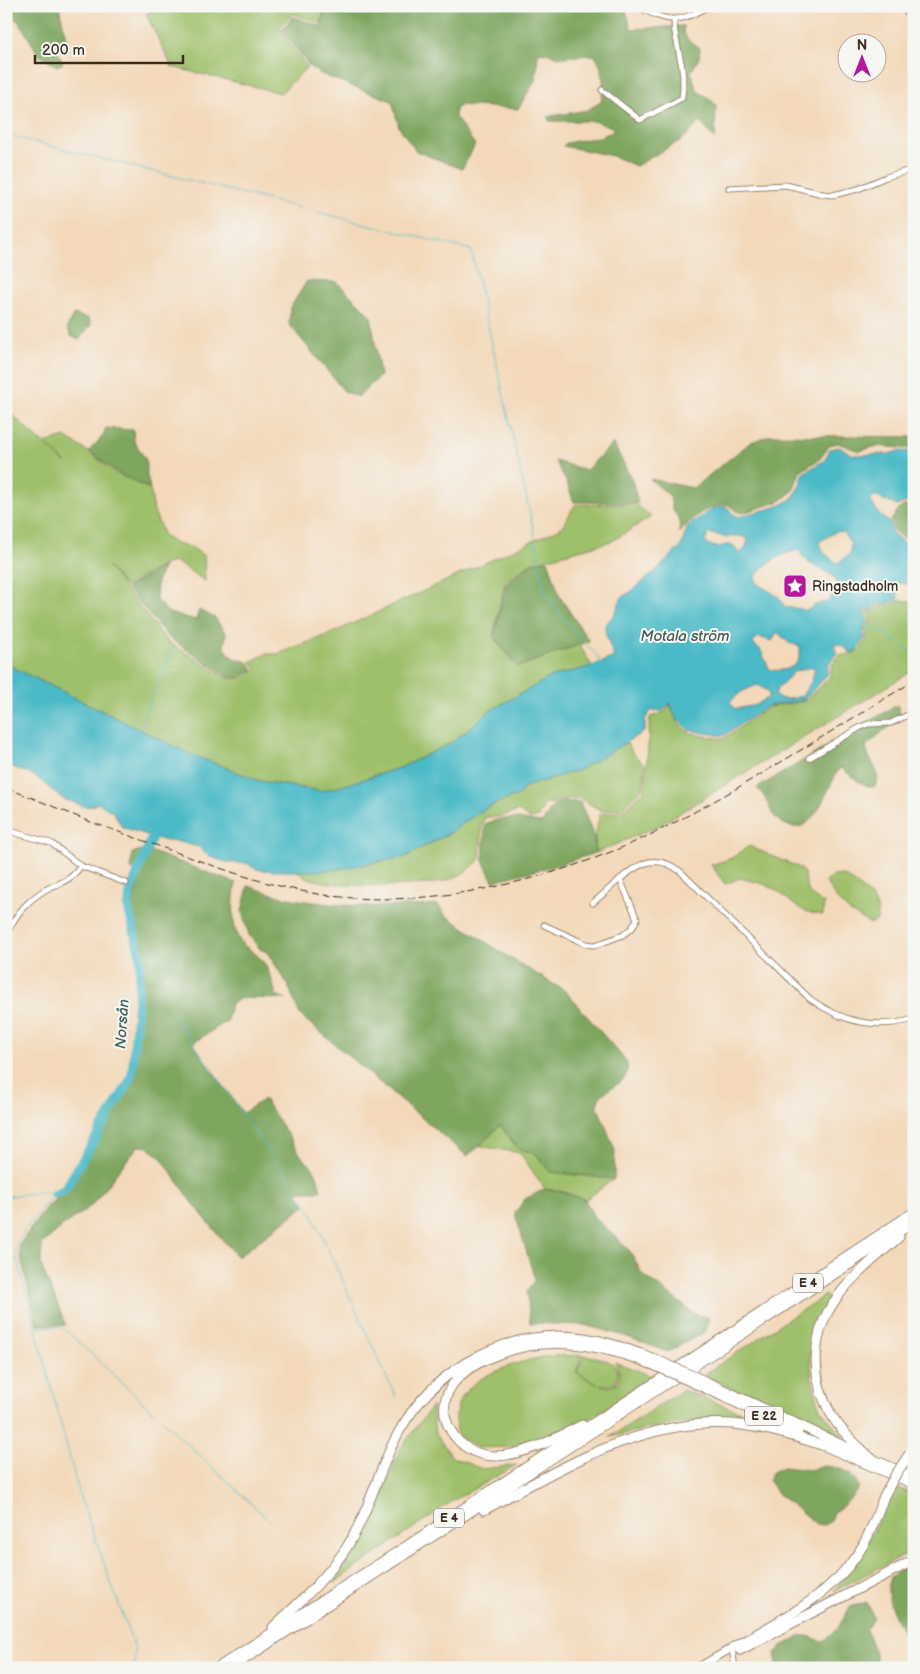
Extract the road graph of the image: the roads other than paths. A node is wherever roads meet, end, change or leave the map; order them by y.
1 (636, 6) edge
2 (709, 6) edge
3 (903, 6) edge
4 (674, 21) junction
5 (914, 24) edge
6 (602, 90) dead end
7 (914, 169) edge
8 (730, 188) dead end
9 (914, 712) edge
10 (809, 758) dead end
11 (6, 830) edge
12 (81, 866) junction
13 (620, 879) junction
14 (126, 883) dead end
15 (593, 903) dead end
16 (544, 925) dead end
17 (6, 934) edge
18 (914, 1019) edge
19 (914, 1212) edge
20 (914, 1223) edge
21 (652, 1361) junction
22 (705, 1385) junction
23 (614, 1410) junction
24 (825, 1446) junction
25 (912, 1451) edge
26 (872, 1460) junction
27 (914, 1477) edge
28 (914, 1484) edge
29 (429, 1540) junction
30 (914, 1560) edge
31 (254, 1645) junction
32 (732, 1651) junction
33 (217, 1668) edge
34 (230, 1668) edge
35 (697, 1668) edge
36 (704, 1668) edge
37 (735, 1668) edge

1 - 4 street
2 - 4 street
3 - 5 street
4 - 6 street
7 - 8 street
9 - 10 street
11 - 12 street
12 - 14 street
12 - 17 street
13 - 15 street
13 - 16 street
13 - 18 street
19 - 23 highway, E 4
20 - 26 highway
20 - 29 highway, E 4
21 - 22 highway, E 22, bridge
21 - 23 highway
21 - 31 highway
22 - 24 highway, E 22
22 - 26 highway
23 - 31 highway, E 4
24 - 28 highway, E 22
24 - 29 highway
25 - 32 highway, bridge
26 - 27 highway
29 - 34 highway, E 4
30 - 32 highway
31 - 33 highway, E 4
32 - 35 main road
32 - 36 main road
32 - 37 street

